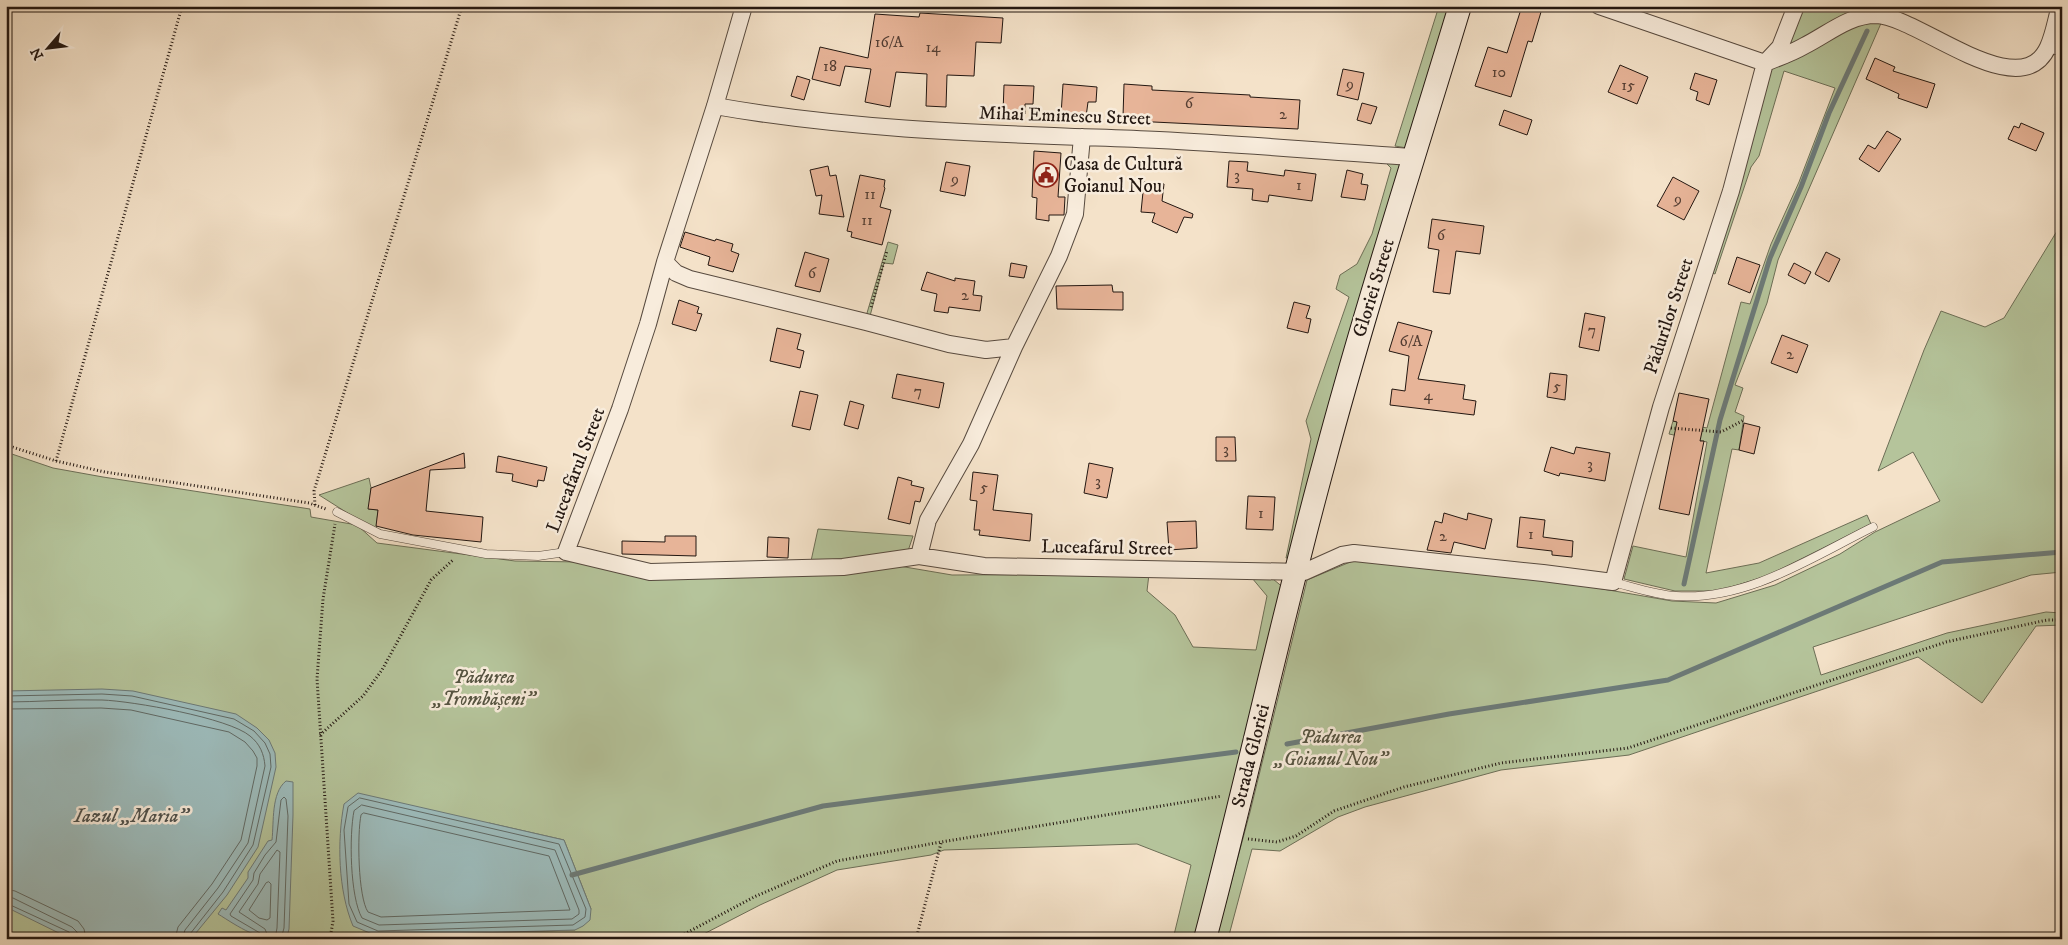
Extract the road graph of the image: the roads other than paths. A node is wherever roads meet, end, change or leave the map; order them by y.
1 (744, 6) edge
2 (1460, 6) edge
3 (1600, 6) edge
4 (1796, 6) edge
5 (2060, 6) edge
6 (2055, 50) edge
7 (1765, 63) junction
8 (715, 106) junction
9 (1082, 137) junction
10 (1414, 158) junction
11 (665, 262) junction
12 (1014, 347) junction
13 (337, 512) road end
14 (1872, 527) dead end
15 (566, 552) junction
16 (919, 556) junction
17 (1296, 572) junction
18 (1613, 582) junction
19 (1205, 939) edge

1 - 8 street, Luceafărul Street
2 - 10 street, Gloriei Street
3 - 7 street
4 - 7 street, Pădurilor Street
5 - 6 street
6 - 7 street
7 - 18 street, Pădurilor Street
8 - 9 street, Mihai Eminescu Street
8 - 11 street, Luceafărul Street
9 - 10 street, Mihai Eminescu Street
9 - 12 street
10 - 17 street, Gloriei Street
11 - 12 street
11 - 15 street, Luceafărul Street
12 - 16 street
13 - 15 lane
14 - 18 lane
15 - 16 street, Luceafărul Street
16 - 17 street, Luceafărul Street
17 - 18 street
17 - 19 street, Strada Gloriei

